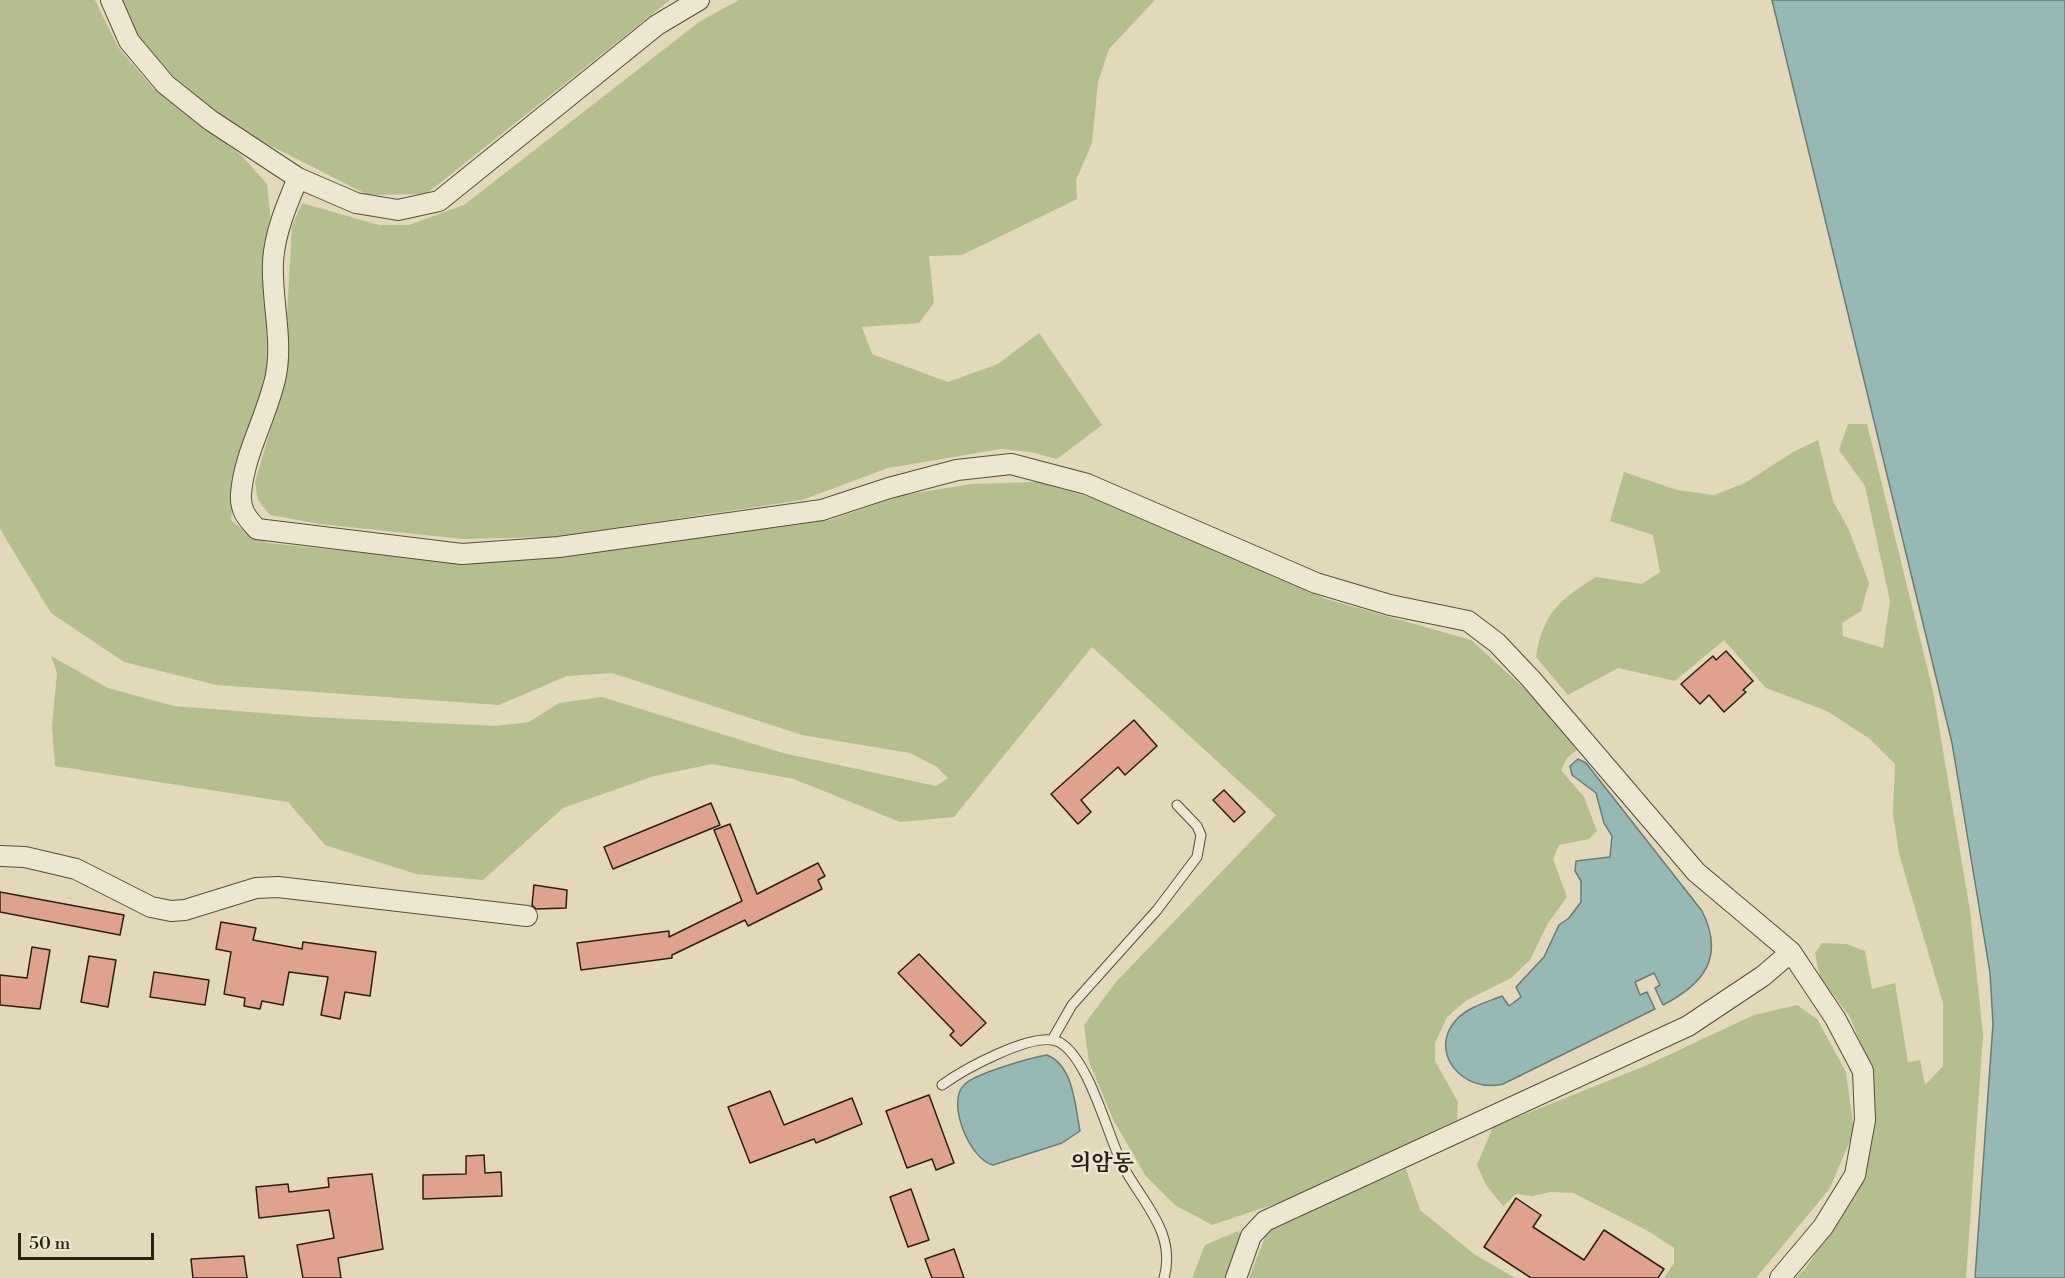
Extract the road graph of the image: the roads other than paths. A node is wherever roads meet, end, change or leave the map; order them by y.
1 (111, 0) edge
2 (699, 0) edge
3 (298, 178) junction
4 (1178, 805) dead end
5 (0, 856) edge
6 (527, 916) dead end
7 (1791, 952) junction
8 (1052, 1040) junction
9 (942, 1084) dead end
10 (1164, 1278) edge
11 (1236, 1278) edge
12 (1780, 1278) edge

1 - 3 street
2 - 3 street
3 - 7 street
4 - 8 lane
5 - 6 street
7 - 11 street
7 - 12 street
8 - 9 lane
8 - 10 lane

